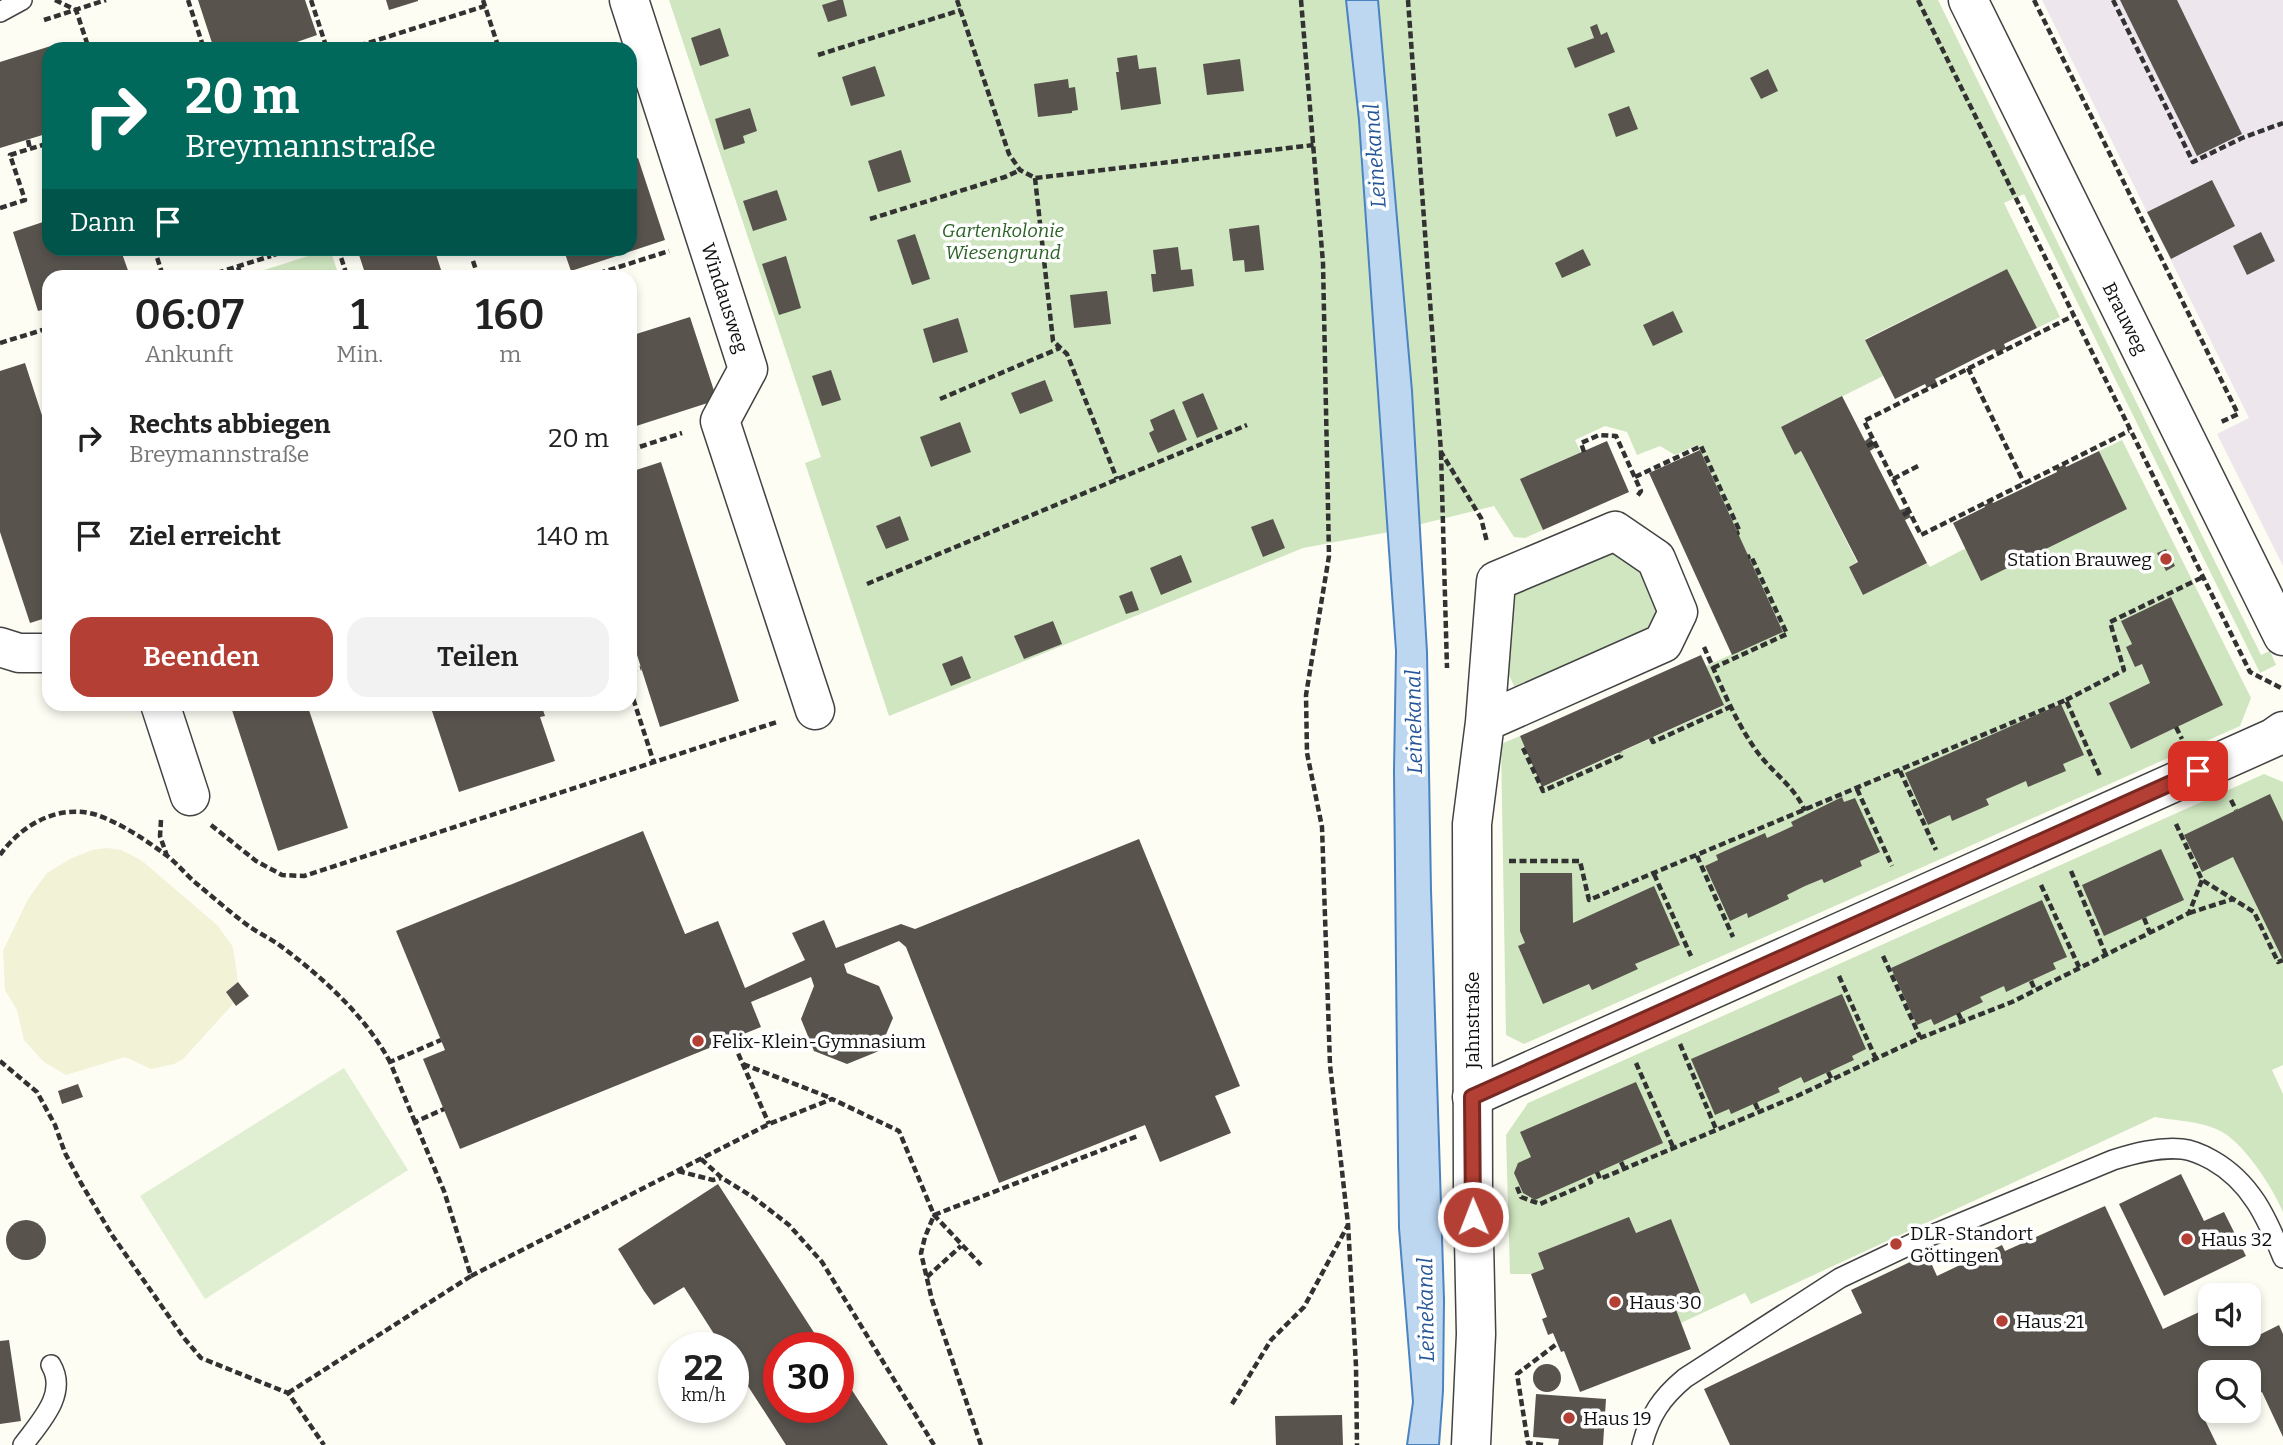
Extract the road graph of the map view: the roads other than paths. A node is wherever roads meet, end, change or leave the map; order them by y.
1 (22, 0) edge
2 (629, 0) edge
3 (1968, 0) edge
4 (0, 12) edge
5 (2283, 636) edge
6 (0, 647) edge
7 (42, 653) edge
8 (815, 710) road end
9 (162, 711) edge
10 (1496, 717) junction
11 (2283, 731) edge
12 (190, 796) road end
13 (1472, 1097) junction
14 (2283, 1258) edge
15 (51, 1365) dead end
16 (23, 1445) edge
17 (1471, 1445) edge
18 (1642, 1445) edge

1 - 4 lane
2 - 8 street, Windausweg
3 - 5 street, Brauweg
6 - 7 street
9 - 12 street
10 - 10 street, Jahnstraße
10 - 13 street, Jahnstraße
11 - 13 street
13 - 17 street, Jahnstraße
14 - 18 lane
15 - 16 lane

